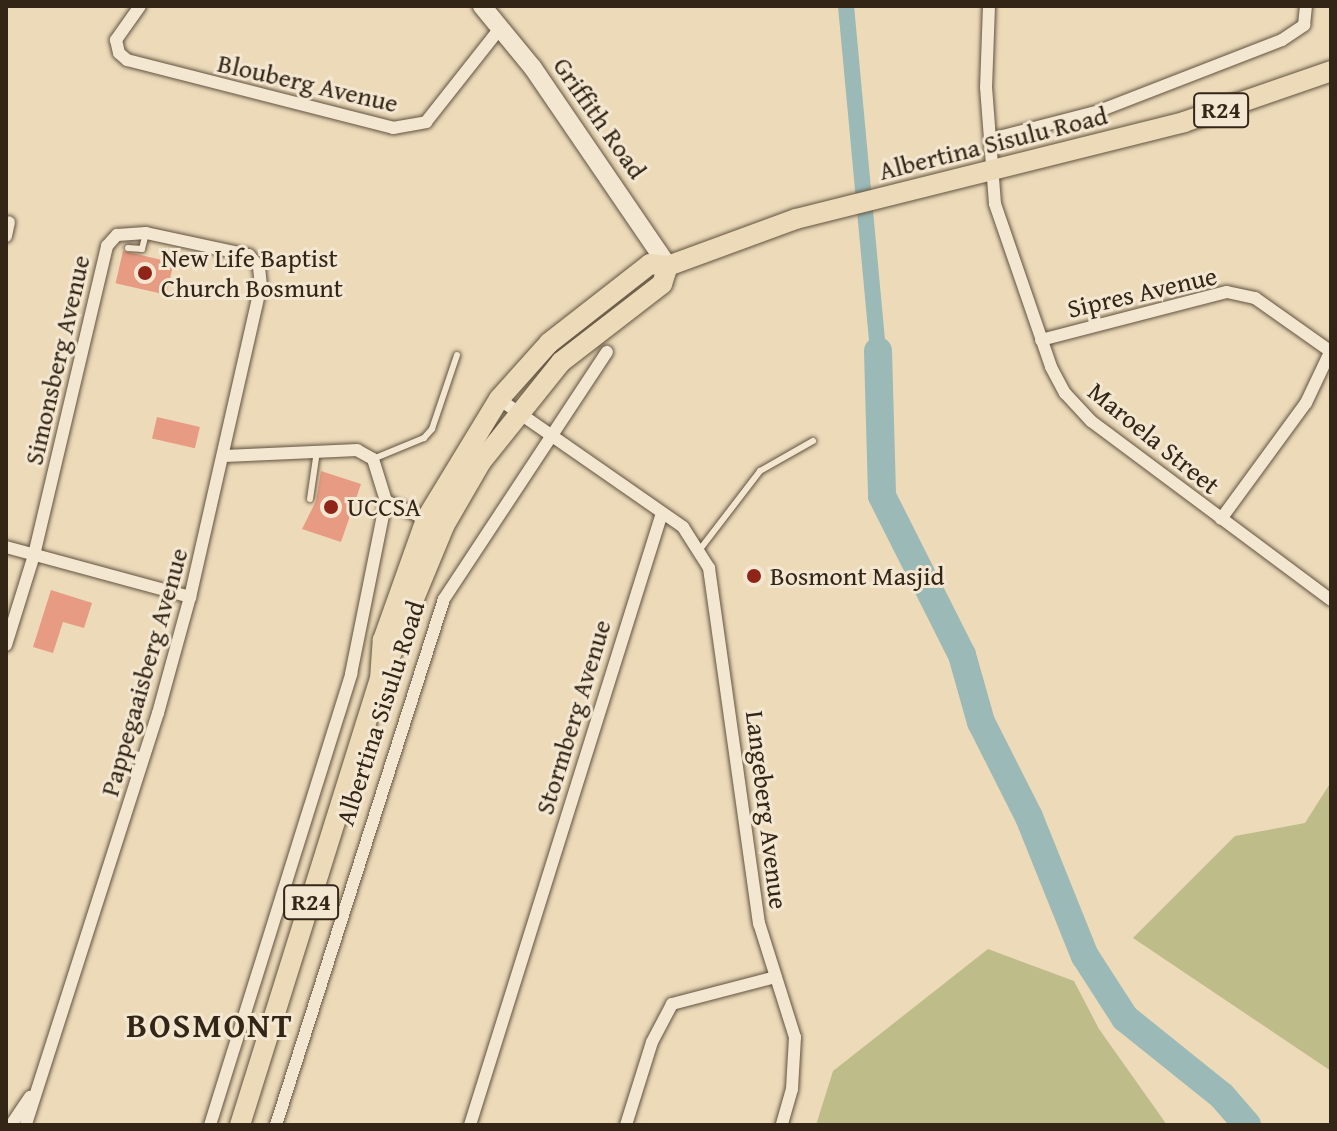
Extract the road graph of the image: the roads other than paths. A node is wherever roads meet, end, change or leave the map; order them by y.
1 (140, 6) edge
2 (482, 6) edge
3 (989, 6) edge
4 (1306, 12) edge
5 (501, 27) junction
6 (1331, 71) edge
7 (991, 139) junction
8 (990, 169) junction
9 (9, 222) dead end
10 (146, 233) junction
11 (6, 236) edge
12 (128, 248) dead end
13 (668, 266) junction
14 (1041, 340) junction
15 (1330, 350) edge
16 (607, 352) dead end
17 (457, 355) dead end
18 (499, 399) junction
19 (516, 412) junction
20 (551, 439) junction
21 (813, 441) dead end
22 (317, 449) junction
23 (225, 456) junction
24 (373, 459) junction
25 (310, 499) dead end
26 (386, 501) junction
27 (662, 513) junction
28 (1221, 519) junction
29 (435, 522) junction
30 (6, 547) edge
31 (701, 548) junction
32 (34, 555) junction
33 (190, 597) junction
34 (1331, 600) edge
35 (6, 645) edge
36 (776, 977) junction
37 (38, 1084) junction
38 (11, 1125) edge
39 (26, 1125) edge
40 (210, 1125) edge
41 (240, 1125) edge
42 (276, 1125) edge
43 (470, 1125) edge
44 (626, 1125) edge
45 (782, 1125) edge

1 - 5 street, Blouberg Avenue
2 - 5 street, Griffith Road
3 - 7 street, Maroela Street
4 - 7 street, Albertina Sisulu Road
5 - 13 street, Griffith Road
6 - 8 main road, Albertina Sisulu Road / R24
7 - 8 street, Maroela Street
8 - 13 main road, Albertina Sisulu Road / R24
8 - 14 street, Maroela Street
9 - 11 street
10 - 12 lane
10 - 23 street, Simonsberg Avenue
10 - 32 street, Simonsberg Avenue
13 - 18 main road, Albertina Sisulu Road / R24
13 - 19 main road, Albertina Sisulu Road / R24
14 - 15 street, Sipres Avenue
14 - 28 street, Maroela Street
15 - 28 street
16 - 20 street, Albertina Sisulu Road
17 - 24 lane
18 - 19 street
18 - 29 main road, Albertina Sisulu Road / R24
19 - 20 street
19 - 29 main road, Albertina Sisulu Road / R24
20 - 27 street
20 - 42 street, Albertina Sisulu Road
21 - 31 lane
22 - 23 street
22 - 24 street
22 - 25 lane
23 - 33 street, Pappegaaisberg Avenue
24 - 26 street
26 - 29 street
26 - 40 street, Albertina Sisulu Road
27 - 31 street
27 - 43 street, Stormberg Avenue
28 - 34 street, Maroela Street
29 - 41 main road, Albertina Sisulu Road / R24
30 - 32 street
31 - 36 street, Langeberg Avenue
32 - 33 street
32 - 35 street, Simonsberg Avenue
33 - 37 street, Pappegaaisberg Avenue
36 - 44 street
36 - 45 street, Langeberg Avenue
37 - 38 street, Pappegaaisberg Avenue
37 - 39 street, Pappegaaisberg Avenue

